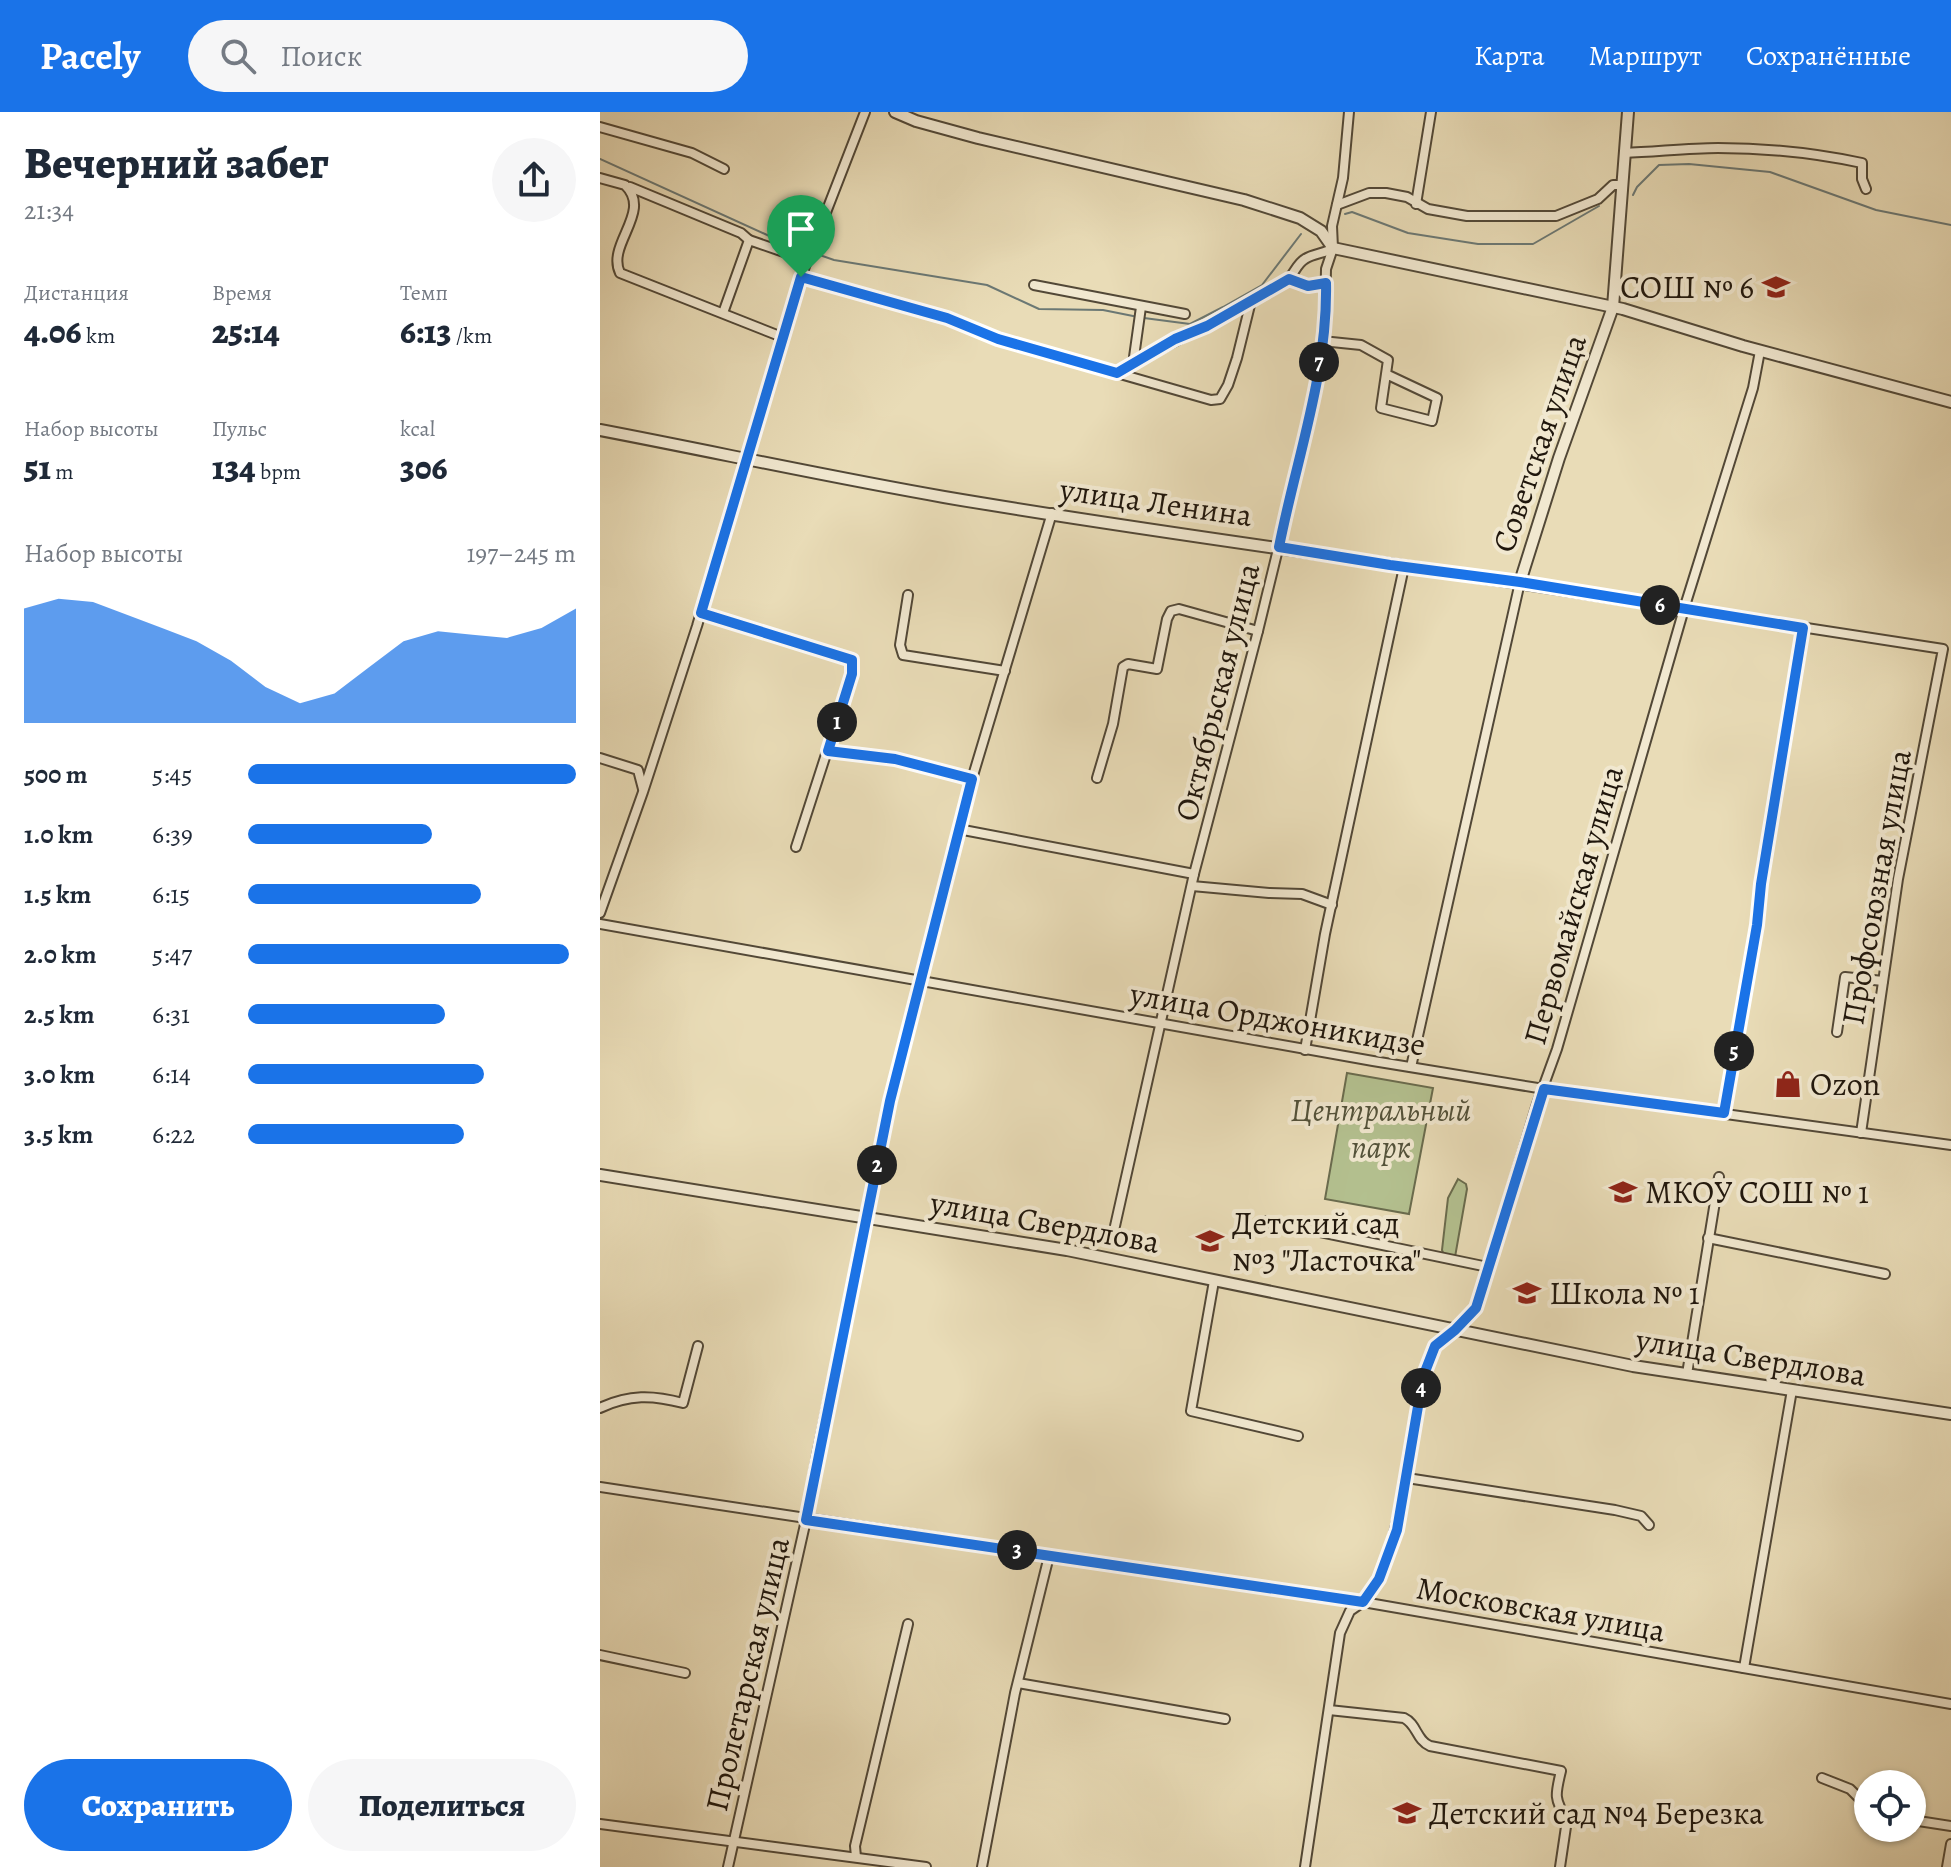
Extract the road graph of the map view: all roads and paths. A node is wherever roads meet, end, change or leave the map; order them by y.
1 (865, 112) edge
2 (895, 112) edge
3 (1349, 112) edge
4 (1431, 112) edge
5 (1628, 112) edge
6 (600, 127) edge
7 (1624, 153) junction
8 (724, 169) dead end
9 (600, 178) edge
10 (625, 185) junction
11 (1621, 185) junction
12 (1866, 189) dead end
13 (1418, 190) junction
14 (1407, 197) junction
15 (1416, 204) junction
16 (1337, 205) junction
17 (749, 240) junction
18 (1333, 248) junction
19 (807, 262) junction
20 (801, 277) junction
21 (1289, 279) junction
22 (1326, 283) junction
23 (1034, 285) dead end
24 (1251, 301) junction
25 (1141, 307) junction
26 (1613, 307) junction
27 (723, 313) junction
28 (1185, 314) dead end
29 (782, 337) junction
30 (1322, 341) junction
31 (1760, 351) junction
32 (1133, 364) junction
33 (1117, 373) junction
34 (1386, 374) junction
35 (1951, 402) edge
36 (600, 430) edge
37 (746, 459) junction
38 (1052, 513) junction
39 (1279, 547) junction
40 (1404, 567) junction
41 (1520, 582) junction
42 (908, 595) dead end
43 (1684, 609) junction
44 (701, 613) junction
45 (1803, 628) junction
46 (1258, 631) junction
47 (1943, 649) joint
48 (1005, 671) junction
49 (828, 751) junction
50 (600, 758) edge
51 (1097, 778) dead end
52 (972, 779) junction
53 (643, 792) junction
54 (958, 829) junction
55 (796, 847) dead end
56 (1194, 874) junction
57 (1192, 886) junction
58 (1332, 905) junction
59 (600, 913) edge
60 (600, 924) edge
61 (920, 980) junction
62 (1883, 981) junction
63 (1161, 1022) junction
64 (1837, 1032) dead end
65 (1305, 1050) junction
66 (1411, 1067) junction
67 (1544, 1089) junction
68 (1724, 1113) junction
69 (1861, 1133) junction
70 (1951, 1145) edge
71 (600, 1175) edge
72 (1719, 1177) dead end
73 (867, 1218) junction
74 (1267, 1221) dead end
75 (1113, 1235) dead end
76 (1708, 1238) junction
77 (1488, 1267) junction
78 (1885, 1274) dead end
79 (1214, 1281) junction
80 (1455, 1330) junction
81 (698, 1346) dead end
82 (1687, 1374) junction
83 (1792, 1390) junction
84 (600, 1408) edge
85 (1951, 1414) edge
86 (1298, 1436) dead end
87 (1407, 1478) junction
88 (600, 1487) edge
89 (806, 1520) junction
90 (1649, 1525) dead end
91 (1049, 1556) junction
92 (1363, 1602) junction
93 (908, 1624) dead end
94 (600, 1655) edge
95 (1744, 1668) junction
96 (685, 1673) dead end
97 (1018, 1683) junction
98 (1951, 1704) edge
99 (1329, 1710) junction
100 (1225, 1719) dead end
101 (1822, 1778) dead end
102 (1854, 1793) edge
103 (1926, 1822) edge
104 (600, 1824) edge
105 (1951, 1826) edge
106 (734, 1841) junction
107 (1951, 1844) edge
108 (856, 1857) junction
109 (1949, 1861) edge
110 (728, 1867) edge
111 (926, 1867) edge
112 (982, 1867) edge
113 (1305, 1867) edge
114 (1560, 1867) edge

1 - 19 street
2 - 18 street
3 - 16 street, Октябрьская улица
4 - 13 street
5 - 7 street, Советская улица
6 - 8 street
7 - 11 street, Советская улица
7 - 12 street
9 - 10 street
10 - 17 street
10 - 27 street
11 - 15 street
11 - 26 street, Советская улица
13 - 14 street
13 - 15 street
14 - 15 street
14 - 16 street
16 - 18 street, Октябрьская улица
17 - 19 street
17 - 27 street
18 - 21 street
18 - 22 street, Октябрьская улица
18 - 26 street
19 - 20 street
20 - 29 street
20 - 33 street
21 - 22 street
21 - 24 street
22 - 30 street, Октябрьская улица
23 - 25 street
24 - 32 street
24 - 33 street
25 - 28 street
25 - 32 street
26 - 31 street
26 - 41 street, Советская улица
27 - 29 street
29 - 37 street
30 - 34 street
30 - 39 street, Октябрьская улица
31 - 35 street
31 - 43 street, Первомайская улица
32 - 33 street
34 - 34 street
36 - 37 street, улица Ленина
37 - 38 street, улица Ленина
37 - 44 street
38 - 39 street, улица Ленина
38 - 48 street, Пролетарская улица
39 - 40 street, улица Ленина
39 - 46 street, Октябрьская улица
40 - 41 street, улица Ленина
40 - 58 street
41 - 43 street, улица Ленина
41 - 66 street, Советская улица
42 - 48 street
43 - 45 street, улица Ленина
43 - 67 street, Первомайская улица
44 - 49 street
44 - 53 street
45 - 47 street, улица Ленина
45 - 68 street
46 - 51 street
46 - 56 street, Октябрьская улица
47 - 62 street, Профсоюзная улица
48 - 52 street, Пролетарская улица
49 - 52 street
49 - 55 street
50 - 53 street
52 - 54 street, Пролетарская улица
53 - 59 street
54 - 56 street
54 - 61 street, Пролетарская улица
56 - 57 street, Октябрьская улица
57 - 58 street
57 - 63 street, Октябрьская улица
58 - 65 street
60 - 61 street, улица Орджоникидзе
61 - 63 street, улица Орджоникидзе
61 - 73 street, Пролетарская улица
62 - 64 street
62 - 69 street, Профсоюзная улица
63 - 65 street, улица Орджоникидзе
63 - 75 street, Октябрьская улица
65 - 66 street, улица Орджоникидзе
66 - 67 street, улица Орджоникидзе
67 - 68 street, улица Орджоникидзе
67 - 77 street, Первомайская улица
68 - 69 street, улица Орджоникидзе
69 - 70 street, улица Орджоникидзе
71 - 73 street, улица Свердлова
72 - 76 street
73 - 79 street, улица Свердлова
73 - 89 street, Пролетарская улица
74 - 77 street
76 - 78 street
76 - 82 street
77 - 80 street, Первомайская улица
79 - 80 street, улица Свердлова
79 - 86 street
80 - 82 street, улица Свердлова
80 - 87 street, Первомайская улица
81 - 84 street
82 - 83 street, улица Свердлова
83 - 85 street, улица Свердлова
83 - 95 street
87 - 90 street
87 - 92 street, Первомайская улица
88 - 89 street, Московская улица
89 - 91 street, Московская улица
89 - 106 street, Пролетарская улица
91 - 92 street, Московская улица
91 - 97 street
92 - 95 street, Московская улица
92 - 99 street, Первомайская улица
93 - 108 street
94 - 96 street
95 - 98 street, Московская улица
97 - 100 street
97 - 112 street
99 - 113 street, Первомайская улица
99 - 114 street
101 - 102 street
103 - 105 street
104 - 106 street
106 - 108 street
106 - 110 street, Пролетарская улица
107 - 109 street
108 - 111 street

